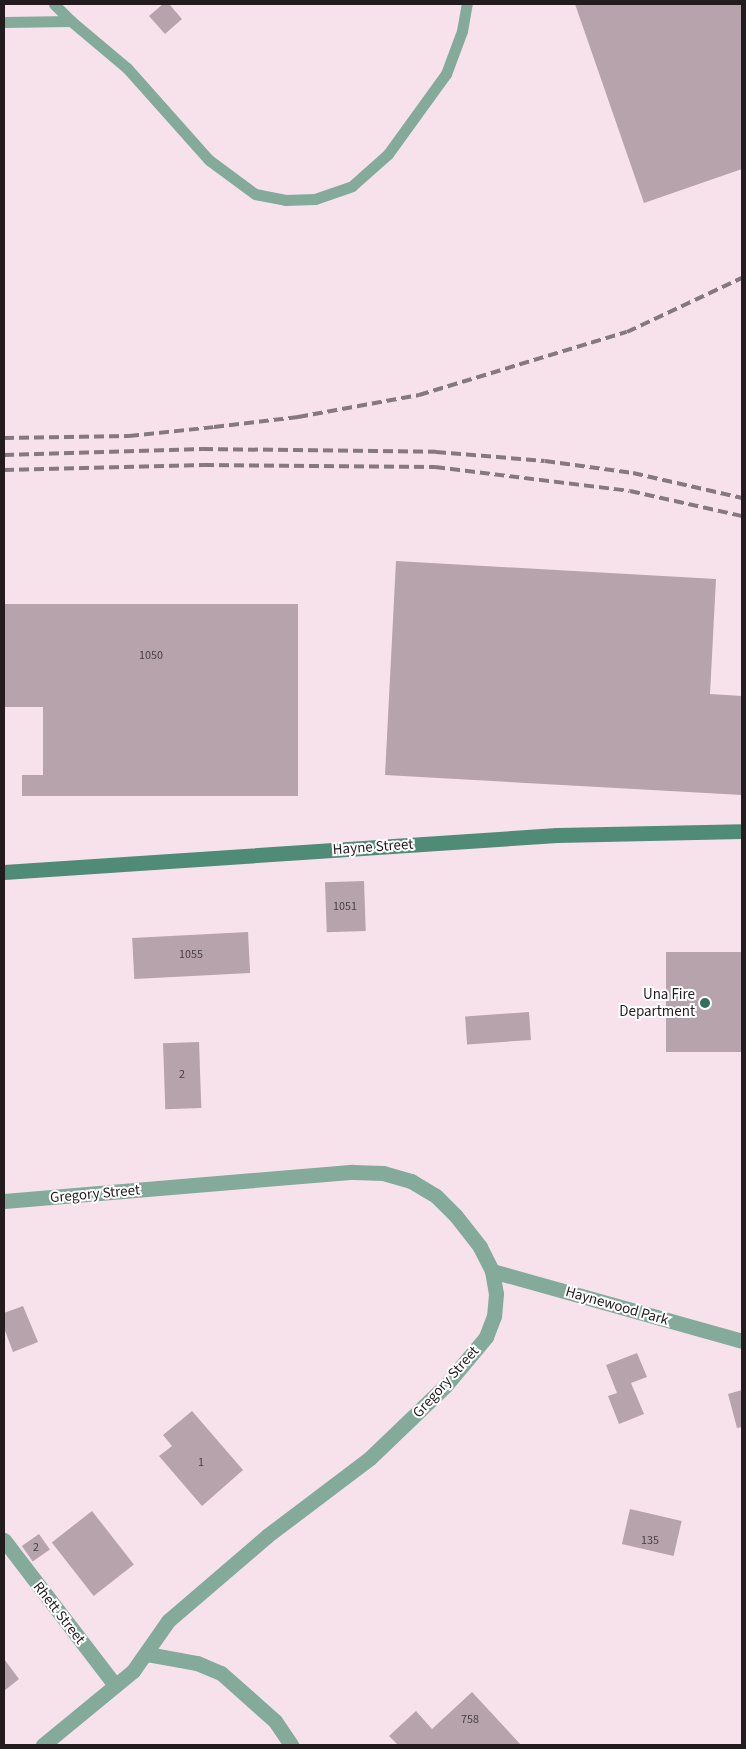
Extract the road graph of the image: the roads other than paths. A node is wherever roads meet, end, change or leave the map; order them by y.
1 (54, 4) edge
2 (467, 4) edge
3 (71, 21) junction
4 (4, 22) edge
5 (742, 831) edge
6 (4, 872) edge
7 (4, 1202) edge
8 (492, 1271) junction
9 (742, 1341) edge
10 (4, 1540) edge
11 (147, 1654) junction
12 (115, 1685) junction
13 (43, 1745) edge
14 (291, 1745) edge

1 - 3 lane
2 - 3 lane
3 - 4 lane
5 - 6 street, Hayne Street
7 - 8 street, Gregory Street
8 - 9 street, Haynewood Park
8 - 11 street, Gregory Street
10 - 12 street, Rhett Street
11 - 12 street, Gregory Street
11 - 14 street
12 - 13 street, Gregory Street

